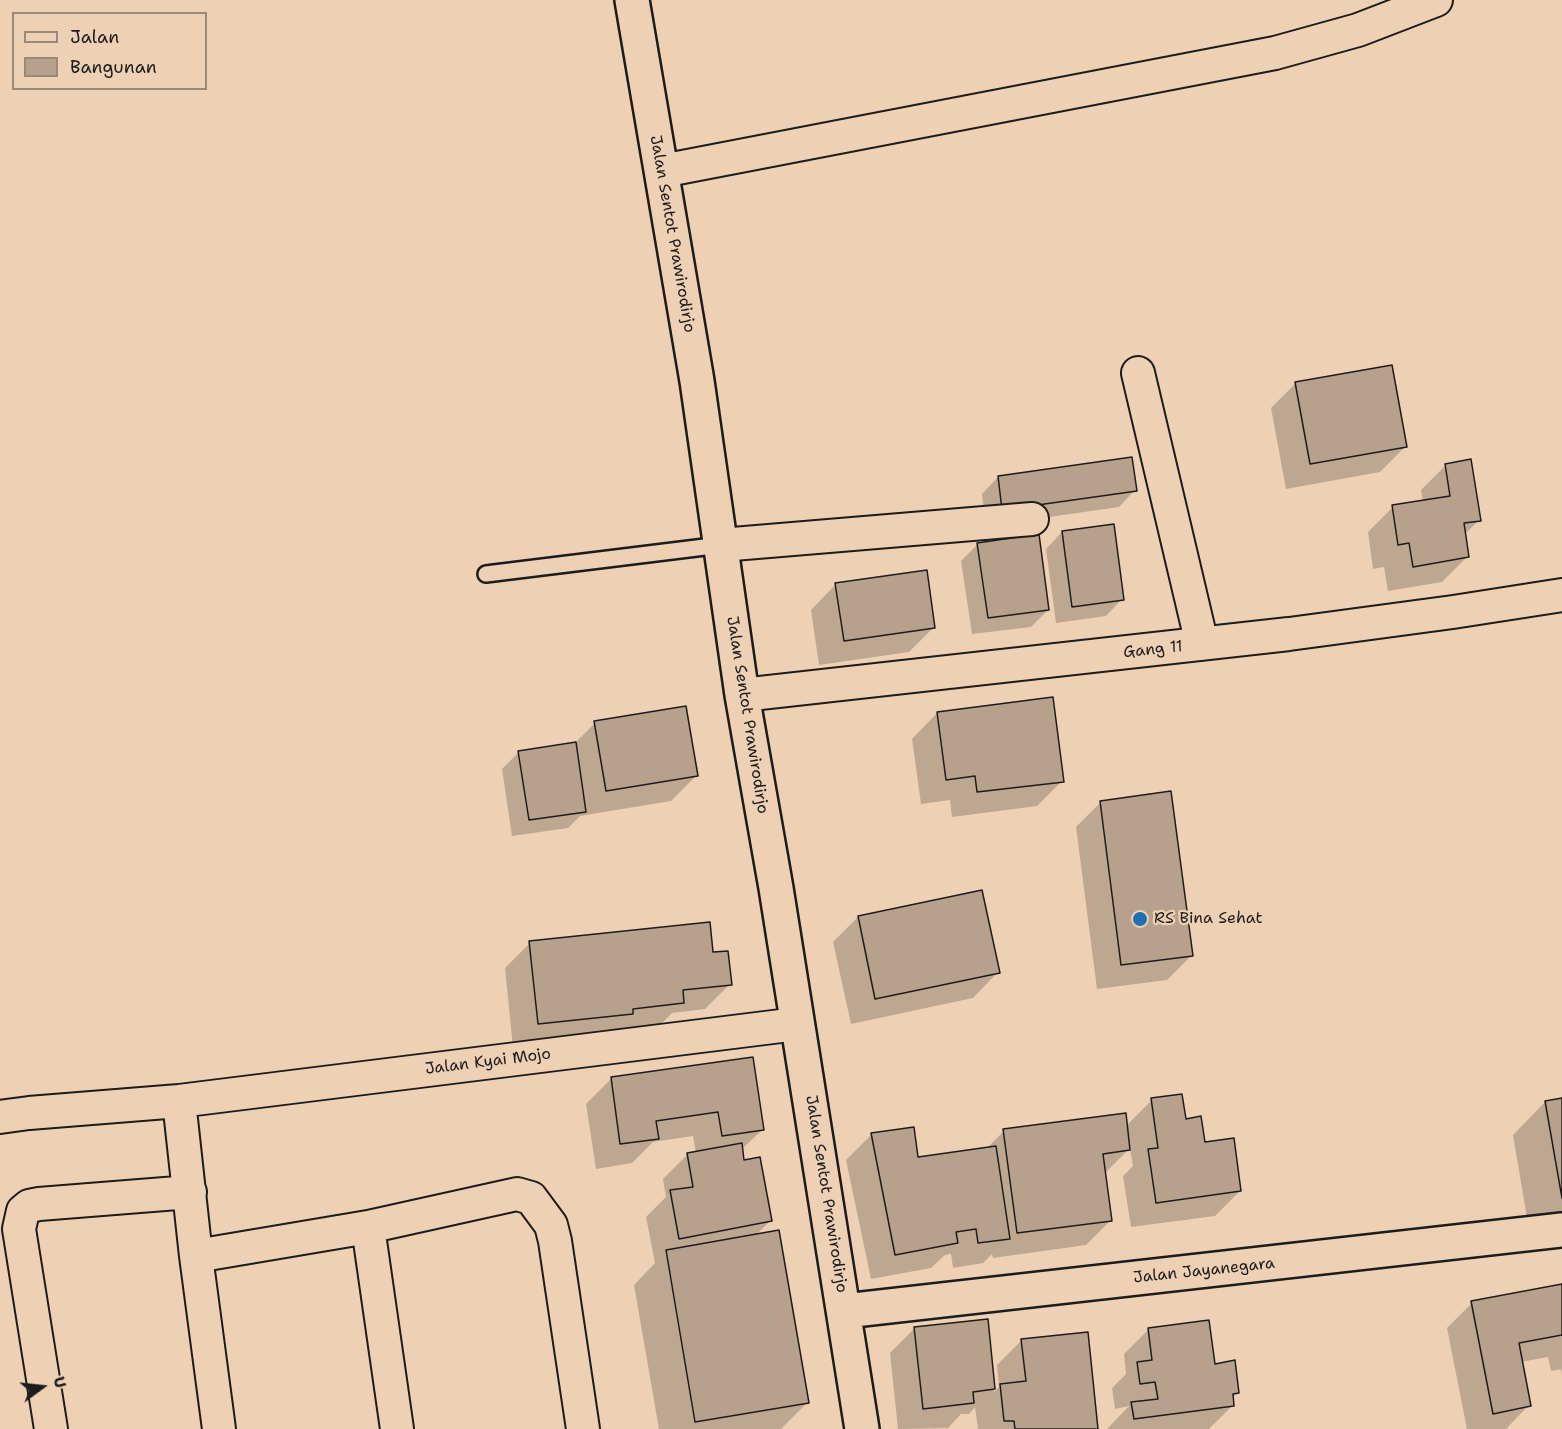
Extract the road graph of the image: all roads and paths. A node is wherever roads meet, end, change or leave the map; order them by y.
1 (632, 0) edge
2 (1436, 0) edge
3 (662, 171) junction
4 (1137, 374) dead end
5 (1032, 519) dead end
6 (721, 545) junction
7 (486, 574) dead end
8 (1562, 595) edge
9 (1202, 644) junction
10 (742, 694) junction
11 (797, 1024) junction
12 (179, 1101) junction
13 (0, 1117) edge
14 (190, 1192) junction
15 (368, 1227) junction
16 (1562, 1230) edge
17 (196, 1256) junction
18 (845, 1311) junction
19 (51, 1429) edge
20 (219, 1429) edge
21 (397, 1429) edge
22 (583, 1429) edge
23 (862, 1429) edge

1 - 3 street, Jalan Sentot Prawirodirjo
2 - 3 street
3 - 6 street, Jalan Sentot Prawirodirjo
4 - 9 street
5 - 6 street
6 - 7 lane
6 - 10 street, Jalan Sentot Prawirodirjo
8 - 9 street, Gang 11
9 - 10 street, Gang 11
10 - 11 street, Jalan Sentot Prawirodirjo
11 - 12 street, Jalan Kyai Mojo
11 - 18 street, Jalan Sentot Prawirodirjo
12 - 13 street, Jalan Kyai Mojo
12 - 14 street
14 - 17 street
14 - 19 street
15 - 17 street
15 - 21 street
15 - 22 street
16 - 18 street, Jalan Jayanegara
17 - 20 street
18 - 23 street, Jalan Sentot Prawirodirjo

